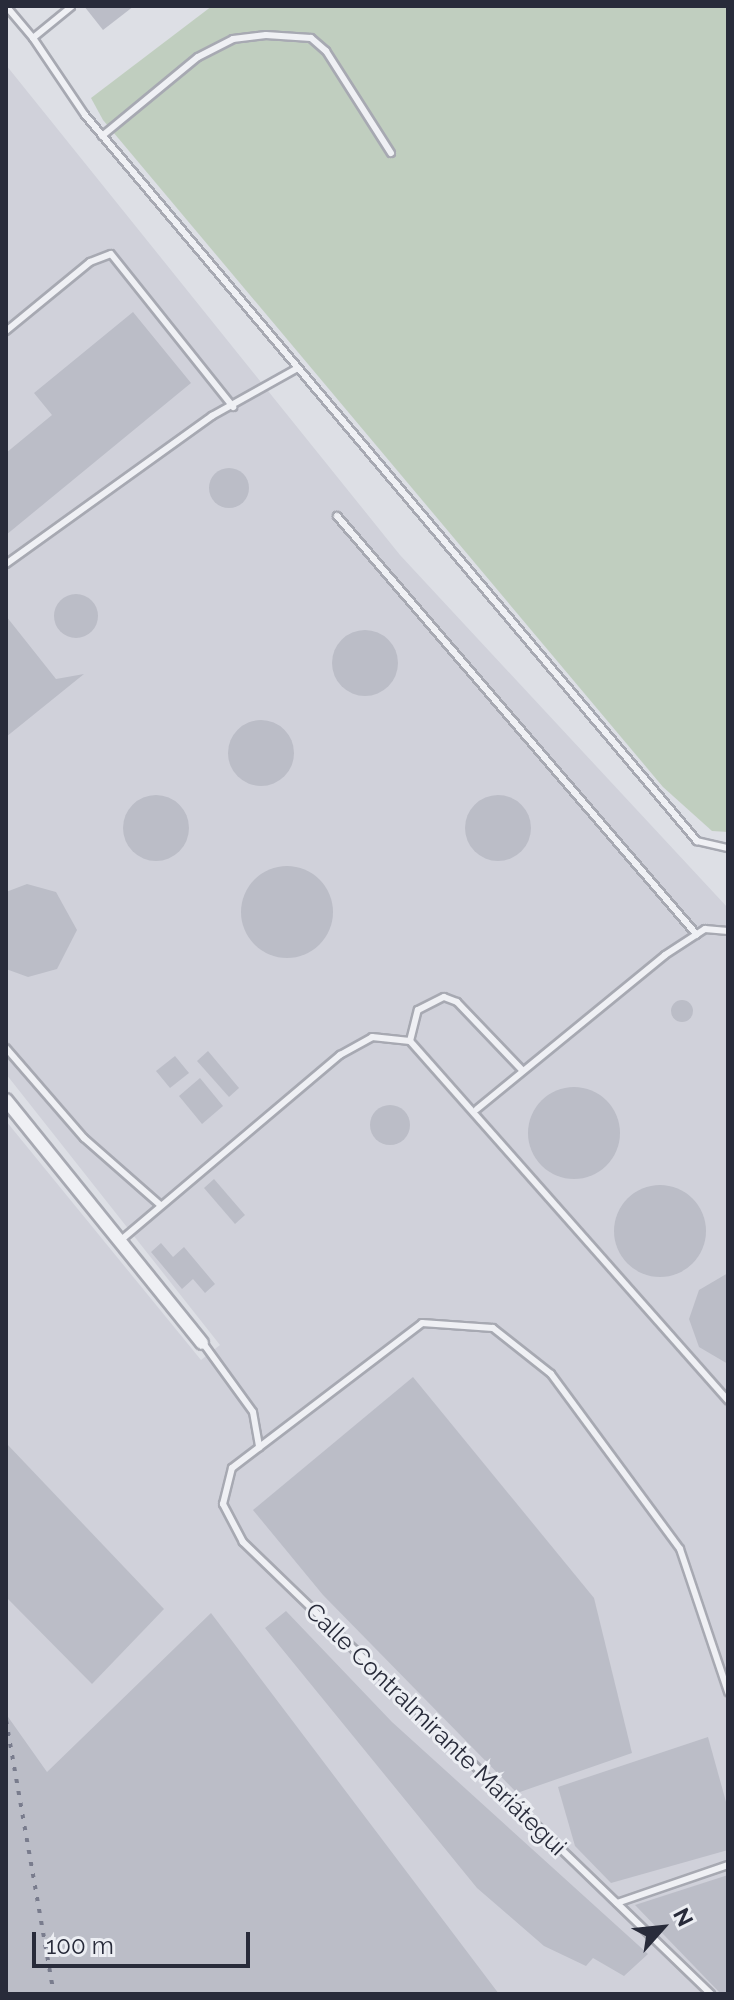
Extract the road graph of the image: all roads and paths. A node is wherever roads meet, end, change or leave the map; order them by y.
1 (6, 6) edge
2 (71, 7) edge
3 (33, 38) junction
4 (102, 136) junction
5 (391, 153) dead end
6 (6, 331) edge
7 (298, 368) junction
8 (233, 407) junction
9 (337, 516) dead end
10 (6, 564) edge
11 (728, 848) edge
12 (728, 931) edge
13 (697, 935) junction
14 (410, 1041) junction
15 (6, 1048) edge
16 (523, 1071) junction
17 (6, 1100) edge
18 (477, 1109) junction
19 (159, 1204) junction
20 (121, 1240) junction
21 (202, 1343) joint
22 (728, 1401) edge
23 (259, 1447) junction
24 (728, 1692) edge
25 (728, 1865) edge
26 (617, 1903) junction
27 (711, 1994) edge

1 - 3 lane
2 - 3 lane
3 - 4 lane
4 - 5 lane
4 - 7 lane
6 - 8 lane
7 - 8 lane
7 - 11 lane
8 - 10 lane
9 - 13 lane
12 - 13 lane
13 - 16 lane
14 - 16 lane
14 - 18 lane
14 - 19 lane
15 - 19 lane
16 - 18 lane
17 - 20 street
18 - 22 lane
19 - 20 lane
20 - 21 street
21 - 23 lane
23 - 24 lane, Calle Contralmirante Mariátegui
23 - 26 lane, Calle Contralmirante Mariátegui
25 - 26 lane
26 - 27 lane, Calle Contralmirante Mariátegui

